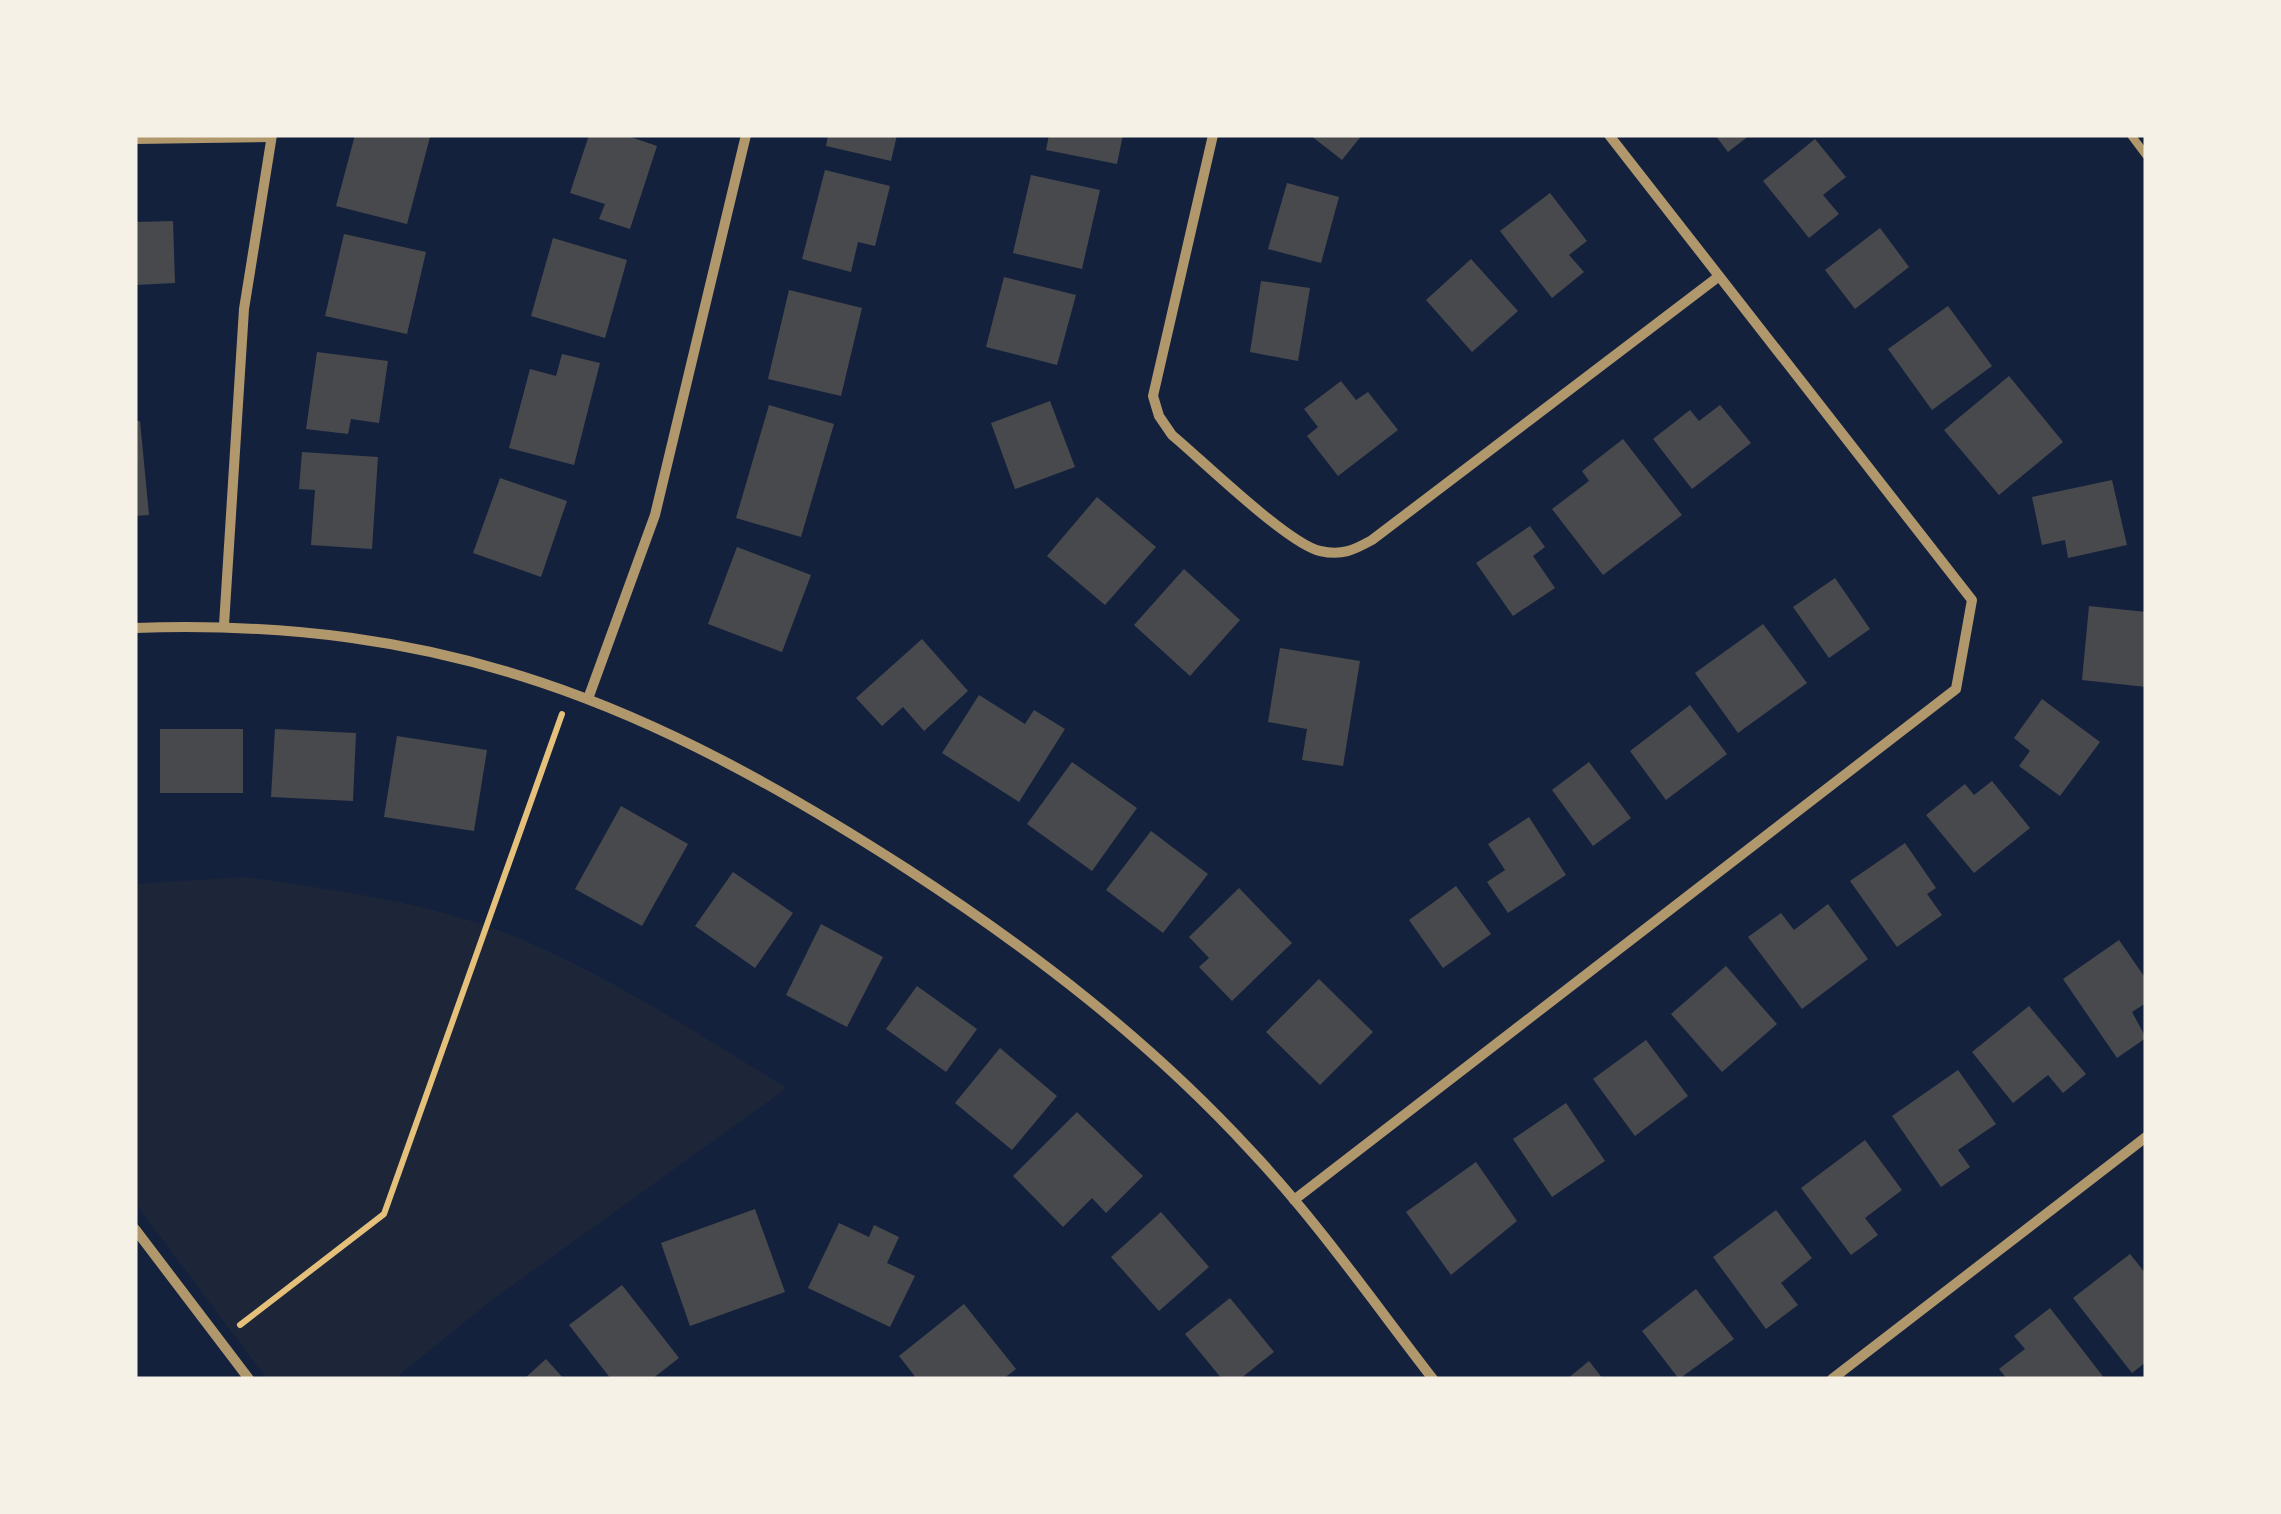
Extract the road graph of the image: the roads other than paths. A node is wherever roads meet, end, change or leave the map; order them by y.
1 (746, 135) edge
2 (1213, 135) edge
3 (1609, 135) edge
4 (2130, 135) edge
5 (272, 136) edge
6 (135, 139) edge
7 (2146, 155) edge
8 (1718, 276) junction
9 (224, 625) junction
10 (135, 628) edge
11 (589, 696) junction
12 (2146, 1137) edge
13 (1294, 1200) junction
14 (135, 1229) edge
15 (248, 1379) edge
16 (1433, 1379) edge
17 (1832, 1379) edge

1 - 11 street
2 - 8 street
3 - 8 street
4 - 7 lane
5 - 6 street
5 - 9 street
8 - 13 street
9 - 10 street
9 - 11 street
11 - 13 street
12 - 17 street
13 - 16 street
14 - 15 street

